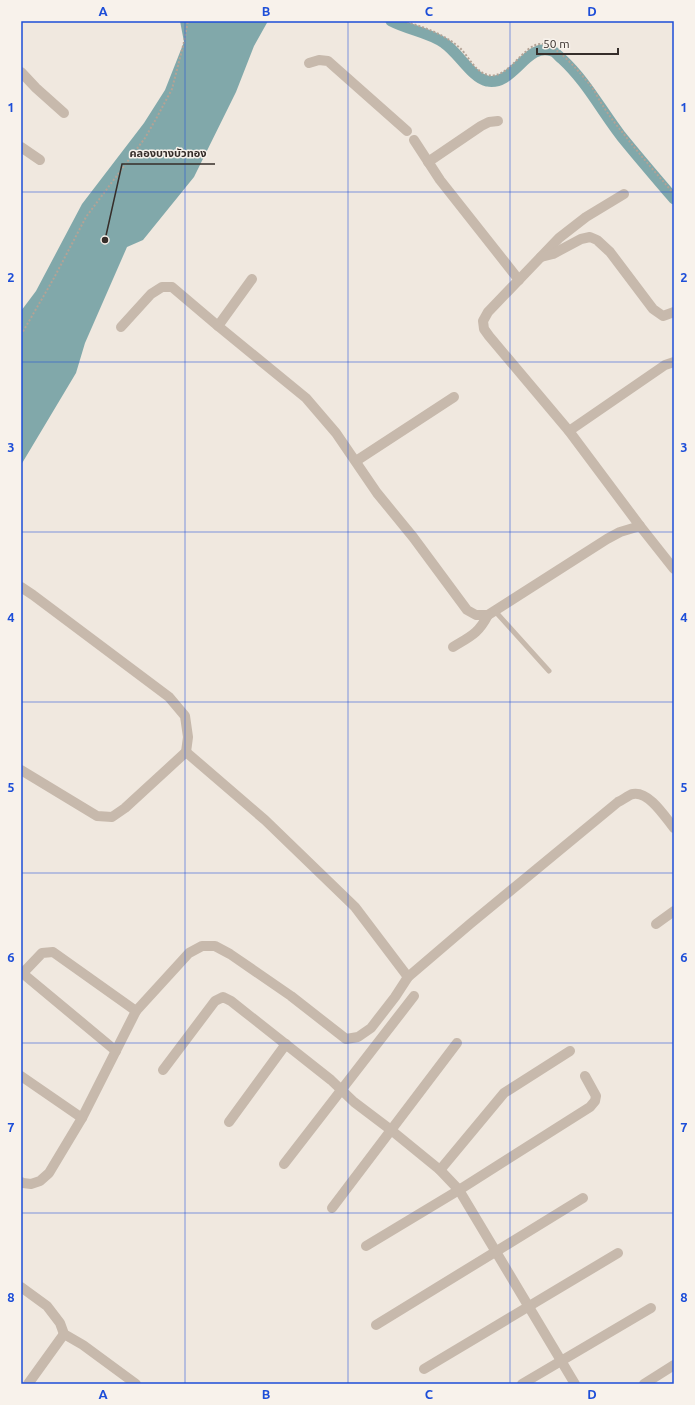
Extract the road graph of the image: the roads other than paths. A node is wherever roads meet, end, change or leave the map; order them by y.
1 (309, 63) dead end
2 (21, 72) edge
3 (64, 113) dead end
4 (498, 121) dead end
5 (407, 131) dead end
6 (414, 140) dead end
7 (21, 147) edge
8 (40, 160) dead end
9 (428, 162) junction
10 (624, 194) dead end
11 (541, 257) junction
12 (252, 279) dead end
13 (519, 280) junction
14 (674, 312) edge
15 (218, 326) junction
16 (121, 327) dead end
17 (674, 362) edge
18 (454, 397) dead end
19 (569, 431) junction
20 (356, 460) junction
21 (640, 526) junction
22 (674, 569) edge
23 (21, 587) edge
24 (491, 612) junction
25 (453, 647) dead end
26 (549, 671) dead end
27 (186, 752) junction
28 (21, 770) edge
29 (674, 828) edge
30 (674, 911) edge
31 (656, 924) dead end
32 (22, 973) edge
33 (408, 977) junction
34 (414, 996) dead end
35 (136, 1011) junction
36 (457, 1043) dead end
37 (286, 1044) junction
38 (116, 1051) junction
39 (570, 1051) dead end
40 (163, 1070) dead end
41 (21, 1076) edge
42 (585, 1076) dead end
43 (342, 1090) junction
44 (82, 1118) junction
45 (229, 1122) dead end
46 (392, 1130) junction
47 (284, 1164) dead end
48 (440, 1170) junction
49 (21, 1182) edge
50 (459, 1190) junction
51 (583, 1198) dead end
52 (332, 1208) dead end
53 (366, 1246) dead end
54 (496, 1251) junction
55 (618, 1253) dead end
56 (21, 1287) edge
57 (529, 1306) junction
58 (650, 1308) dead end
59 (376, 1324) dead end
60 (64, 1334) junction
61 (561, 1361) junction
62 (674, 1366) edge
63 (424, 1369) dead end
64 (28, 1384) edge
65 (136, 1384) edge
66 (522, 1384) edge
67 (575, 1384) edge
68 (644, 1384) edge

1 - 5 street
2 - 3 street
4 - 9 street
6 - 9 street
7 - 8 street
9 - 13 street
10 - 11 street
11 - 13 street
11 - 14 street
12 - 15 street
13 - 19 street
15 - 16 street
15 - 20 street
17 - 19 street
18 - 20 street
19 - 21 street
20 - 24 street
21 - 22 street
21 - 24 street
23 - 27 street
24 - 25 street
24 - 26 lane
27 - 28 street
27 - 33 street
29 - 33 street
30 - 31 street
32 - 35 street
32 - 38 street
33 - 35 street
34 - 43 street
35 - 38 street
36 - 46 street
37 - 40 street
37 - 43 street
37 - 45 street
38 - 44 street
39 - 48 street
41 - 44 street
42 - 50 street
43 - 46 street
43 - 47 street
44 - 49 street
46 - 48 street
46 - 52 street
48 - 50 street
50 - 53 street
50 - 54 street
51 - 54 street
54 - 57 street
54 - 59 street
55 - 57 street
56 - 60 street
57 - 61 street
57 - 63 street
58 - 61 street
60 - 64 street
60 - 65 street
61 - 66 street
61 - 67 street
62 - 68 street

